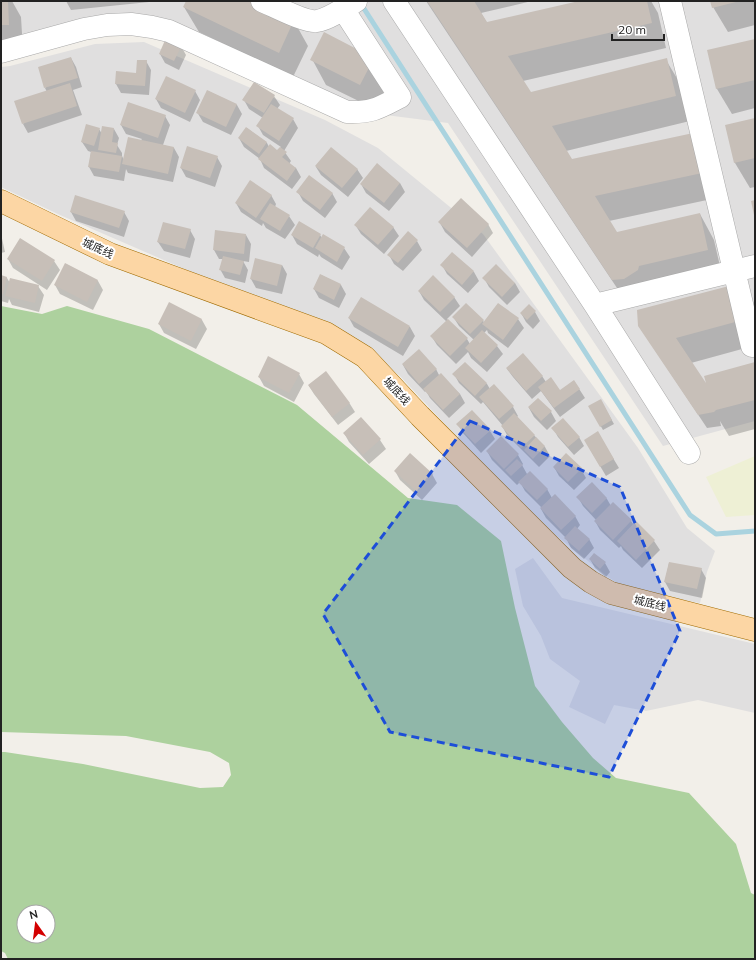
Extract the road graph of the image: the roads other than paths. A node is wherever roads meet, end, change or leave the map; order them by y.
1 (262, 1) edge
2 (394, 1) edge
3 (670, 1) edge
4 (350, 5) edge
5 (1, 52) edge
6 (1, 201) edge
7 (755, 266) edge
8 (734, 271) junction
9 (595, 306) junction
10 (752, 346) dead end
11 (689, 453) dead end
12 (755, 630) edge

1 - 4 street
2 - 9 street
3 - 8 street
4 - 5 street
6 - 12 main road, 城底线
7 - 8 street
8 - 9 street
8 - 10 street
9 - 11 street

